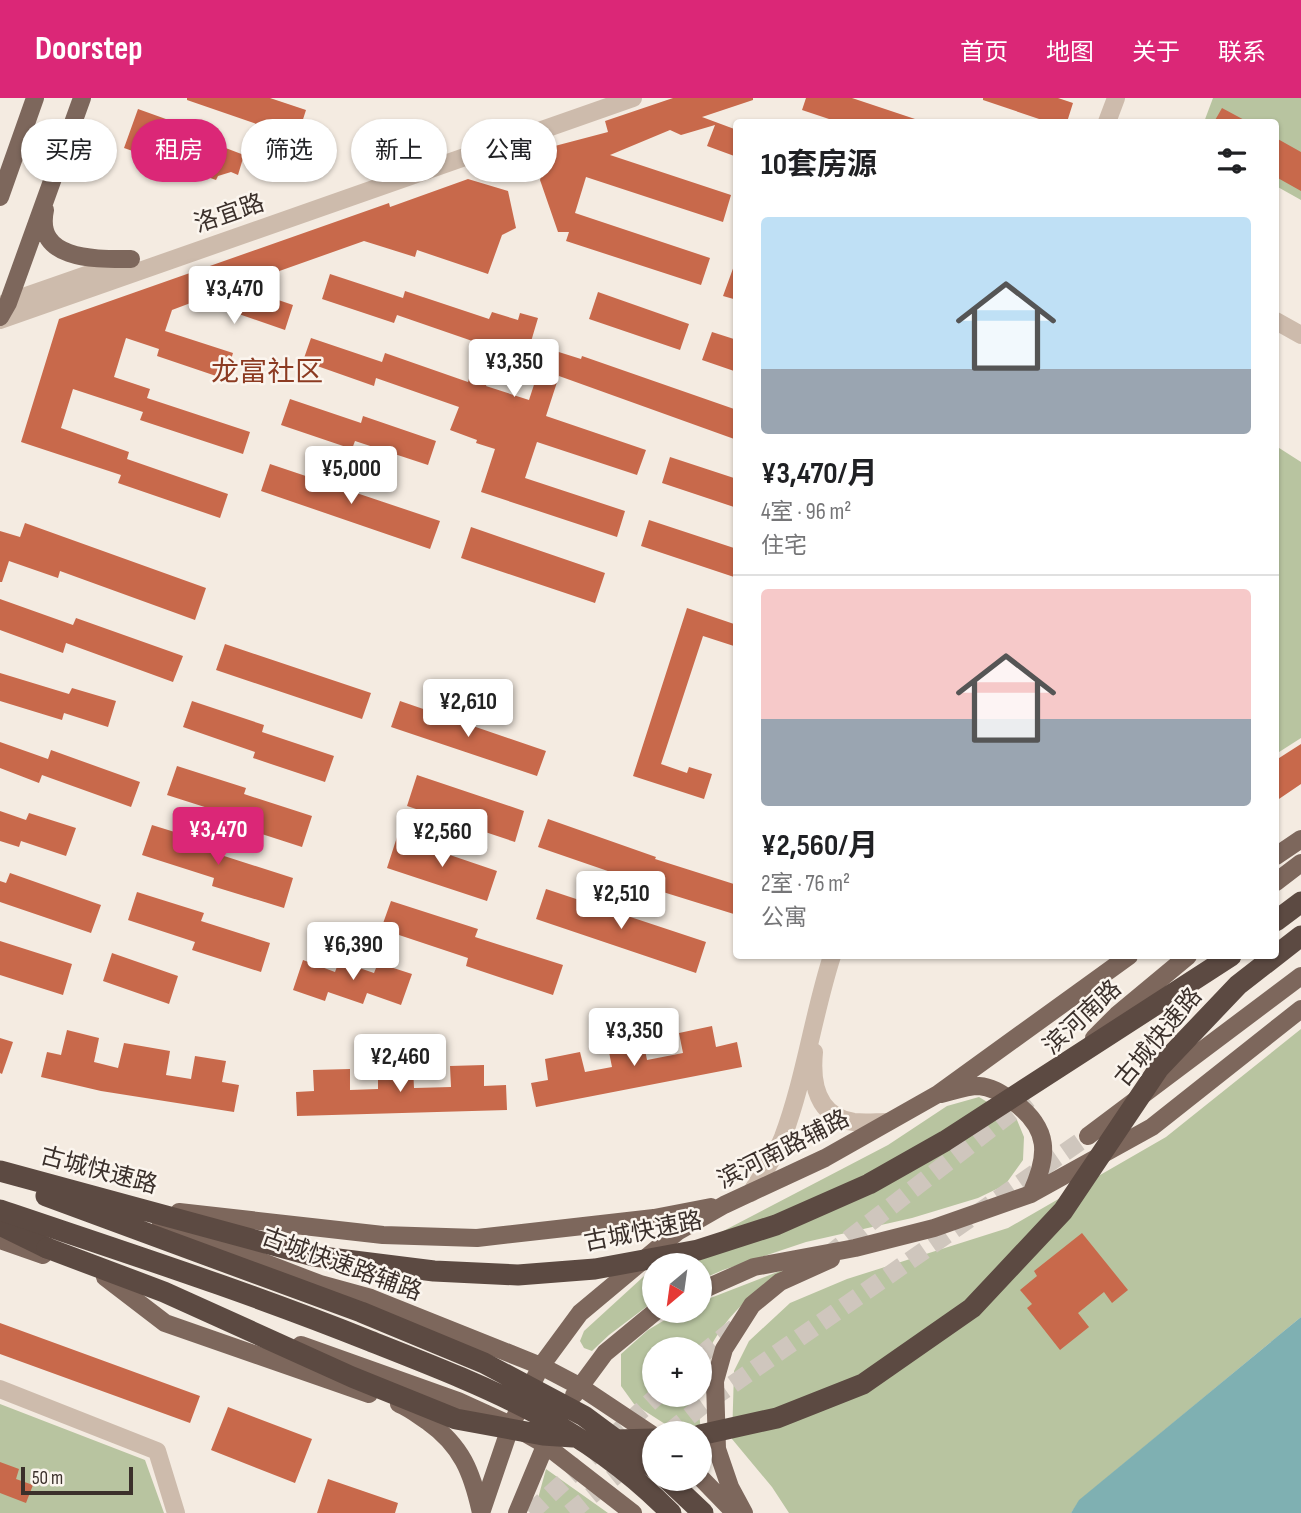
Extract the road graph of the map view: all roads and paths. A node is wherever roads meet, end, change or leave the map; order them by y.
1 (35, 98) edge
2 (82, 98) edge
3 (598, 98) edge
4 (633, 98) edge
5 (1116, 98) edge
6 (1123, 98) edge
7 (1108, 119) edge
8 (1115, 119) edge
9 (51, 186) junction
10 (0, 197) edge
11 (131, 259) junction
12 (2, 311) edge
13 (1279, 323) edge
14 (1301, 335) edge
15 (1301, 839) edge
16 (1279, 854) edge
17 (1301, 863) edge
18 (1279, 880) edge
19 (1301, 902) edge
20 (1279, 919) edge
21 (1301, 936) edge
22 (1279, 953) edge
23 (831, 959) edge
24 (837, 959) edge
25 (1125, 959) edge
26 (1184, 959) edge
27 (1226, 959) edge
28 (1271, 959) edge
29 (1301, 976) edge
30 (1301, 1009) edge
31 (812, 1044) junction
32 (1043, 1088) tunnel mouth
33 (937, 1094) junction
34 (888, 1122) junction
35 (1088, 1136) tunnel mouth
36 (0, 1164) edge
37 (0, 1171) edge
38 (0, 1179) edge
39 (751, 1193) junction
40 (1031, 1194) junction
41 (724, 1205) junction
42 (116, 1206) junction
43 (0, 1210) edge
44 (0, 1225) edge
45 (0, 1240) edge
46 (855, 1248) junction
47 (105, 1277) junction
48 (712, 1286) edge
49 (642, 1323) edge
50 (541, 1366) junction
51 (579, 1386) junction
52 (0, 1388) edge
53 (511, 1425) junction
54 (642, 1429) edge
55 (712, 1432) edge
56 (642, 1439) edge
57 (544, 1444) junction
58 (642, 1459) edge
59 (712, 1489) edge
60 (680, 1491) edge
61 (176, 1513) edge
62 (481, 1513) edge
63 (517, 1513) edge
64 (633, 1513) edge
65 (671, 1513) edge
66 (703, 1513) edge
67 (735, 1513) edge
68 (744, 1513) edge

1 - 10 main road
2 - 9 main road
3 - 11 street, 洛宜路
4 - 12 street, 洛宜路
5 - 7 street
6 - 8 street
9 - 11 main road
9 - 12 main road
11 - 12 street, 洛宜路
13 - 14 street
15 - 16 main road
17 - 18 main road
19 - 20 highway
21 - 22 highway, 古城快速路, bridge
23 - 31 street
24 - 31 street
25 - 33 main road, 滨河南路辅路
26 - 32 main road, 滨河南路
27 - 37 highway, 古城快速路, bridge
28 - 55 highway, 古城快速路, bridge
29 - 35 main road
30 - 40 main road
31 - 34 street
31 - 39 street
33 - 34 main road, 滨河南路辅路
33 - 40 main road
34 - 39 main road, 滨河南路辅路
36 - 42 main road, 古城快速路辅路
38 - 58 highway, bridge
39 - 41 main road, 滨河南路辅路
40 - 46 main road
41 - 42 main road
41 - 50 main road, 滨河南路辅路
42 - 50 main road, 古城快速路辅路
43 - 65 highway, bridge
44 - 56 highway, bridge
45 - 47 main road
46 - 48 main road
46 - 68 main road
47 - 53 main road
47 - 62 main road
49 - 51 main road
50 - 51 main road, 古城快速路辅路
50 - 53 main road, 滨河南路辅路
51 - 54 main road, 古城快速路辅路
51 - 57 main road
52 - 61 street
53 - 57 main road
53 - 62 main road, 滨河南路辅路
57 - 63 main road
57 - 64 main road
59 - 67 main road
60 - 66 highway

